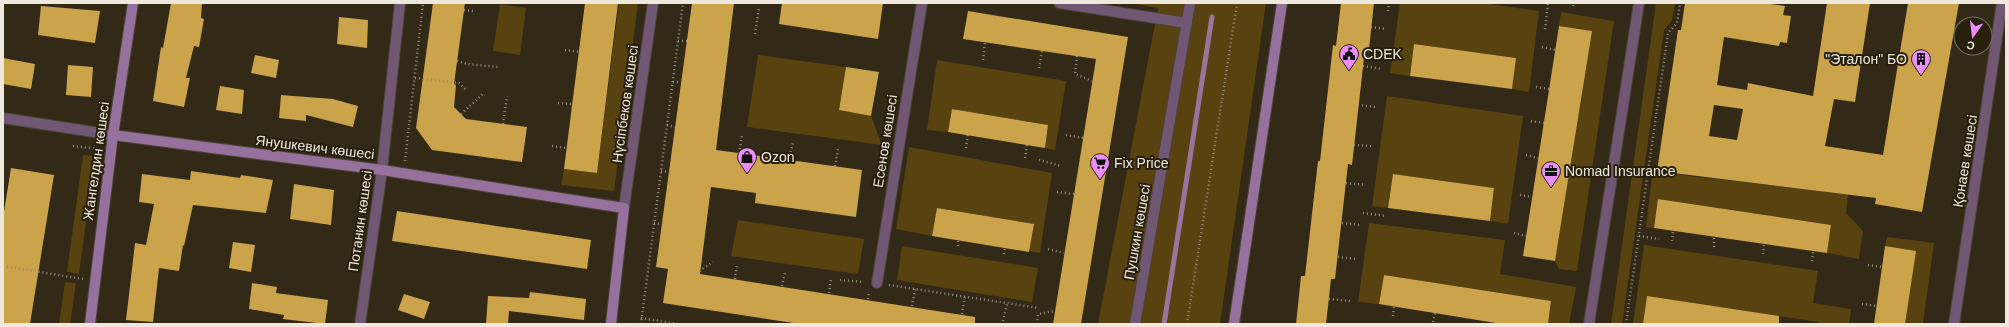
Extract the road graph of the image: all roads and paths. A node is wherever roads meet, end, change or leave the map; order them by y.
1 (133, 3) edge
2 (400, 3) edge
3 (423, 3) edge
4 (653, 3) edge
5 (683, 3) edge
6 (922, 3) edge
7 (1059, 3) edge
8 (1190, 3) edge
9 (1237, 3) edge
10 (1282, 3) edge
11 (1389, 3) edge
12 (1548, 3) edge
13 (1639, 3) edge
14 (1680, 3) edge
15 (2002, 3) edge
16 (759, 8) dead end
17 (464, 10) dead end
18 (474, 11) dead end
19 (1388, 11) dead end
20 (1187, 23) junction
21 (1371, 27) dead end
22 (1386, 29) dead end
23 (1544, 29) dead end
24 (755, 34) dead end
25 (678, 41) junction
26 (687, 41) dead end
27 (985, 42) dead end
28 (1542, 47) dead end
29 (565, 50) dead end
30 (1556, 50) dead end
31 (1042, 51) dead end
32 (579, 52) dead end
33 (1077, 56) dead end
34 (983, 60) dead end
35 (457, 61) dead end
36 (1363, 66) dead end
37 (498, 67) dead end
38 (1039, 68) dead end
39 (1381, 69) dead end
40 (415, 78) junction
41 (1092, 81) dead end
42 (673, 82) junction
43 (682, 82) dead end
44 (1536, 87) dead end
45 (1549, 89) dead end
46 (466, 90) dead end
47 (484, 93) dead end
48 (507, 96) dead end
49 (558, 103) dead end
50 (572, 104) dead end
51 (1358, 106) dead end
52 (1376, 107) dead end
53 (461, 114) dead end
54 (3, 118) edge
55 (1531, 121) dead end
56 (1544, 123) dead end
57 (503, 124) dead end
58 (667, 126) junction
59 (676, 127) dead end
60 (113, 135) junction
61 (742, 135) dead end
62 (968, 135) dead end
63 (1066, 135) dead end
64 (1083, 138) dead end
65 (793, 142) dead end
66 (1027, 145) dead end
67 (1354, 145) dead end
68 (73, 146) dead end
69 (552, 146) dead end
70 (1371, 146) dead end
71 (566, 148) dead end
72 (966, 148) dead end
73 (100, 149) dead end
74 (838, 149) dead end
75 (740, 153) dead end
76 (1526, 155) dead end
77 (1025, 158) dead end
78 (1538, 158) dead end
79 (790, 160) dead end
80 (1039, 160) dead end
81 (835, 166) dead end
82 (1061, 166) dead end
83 (382, 170) junction
84 (661, 171) junction
85 (670, 172) dead end
86 (404, 173) junction
87 (1346, 184) dead end
88 (1366, 185) dead end
89 (1057, 192) dead end
90 (1074, 194) dead end
91 (1520, 195) dead end
92 (1532, 197) dead end
93 (624, 208) junction
94 (1363, 213) dead end
95 (1386, 216) dead end
96 (654, 223) junction
97 (663, 224) dead end
98 (1342, 224) dead end
99 (1361, 226) dead end
100 (1673, 231) dead end
101 (1514, 233) dead end
102 (1526, 236) dead end
103 (1639, 236) junction
104 (1714, 237) dead end
105 (1659, 239) dead end
106 (958, 240) dead end
107 (1672, 241) dead end
108 (1764, 244) dead end
109 (958, 246) dead end
110 (1714, 247) dead end
111 (1005, 248) dead end
112 (1048, 250) dead end
113 (1813, 251) dead end
114 (1064, 253) dead end
115 (1004, 254) dead end
116 (1763, 254) dead end
117 (1338, 257) dead end
118 (1357, 259) dead end
119 (1812, 261) dead end
120 (713, 262) dead end
121 (1868, 264) dead end
122 (737, 265) dead end
123 (3, 266) edge
124 (1882, 267) dead end
125 (785, 272) dead end
126 (696, 273) dead end
127 (83, 279) dead end
128 (735, 279) dead end
129 (831, 279) dead end
130 (840, 280) dead end
131 (876, 283) junction
132 (782, 286) dead end
133 (915, 289) junction
134 (829, 293) dead end
135 (965, 296) junction
136 (1329, 299) dead end
137 (1351, 301) dead end
138 (1007, 303) junction
139 (1862, 304) dead end
140 (912, 306) dead end
141 (1876, 306) dead end
142 (1394, 307) dead end
143 (1039, 308) dead end
144 (1055, 311) dead end
145 (1435, 313) dead end
146 (962, 314) dead end
147 (1393, 316) dead end
148 (641, 318) junction
149 (1004, 321) dead end
150 (1433, 322) dead end
151 (90, 324) edge
152 (360, 324) edge
153 (611, 324) edge
154 (641, 324) edge
155 (678, 324) edge
156 (1037, 324) edge
157 (1135, 324) edge
158 (1187, 324) edge
159 (1234, 324) edge
160 (1589, 324) edge
161 (1626, 324) edge
162 (1954, 324) edge

1 - 60 street, Жангелдин көшесі
2 - 83 street, Потанин көшесі
3 - 40 path
4 - 93 street, Нүсіпбеков көшесі
5 - 25 path
6 - 131 street, Есенов көшесі
7 - 20 street
8 - 20 street, Пушкин көшесі
9 - 158 path
10 - 159 street
11 - 19 path
12 - 23 path
13 - 160 street
14 - 103 path
15 - 162 street, Қонаев көшесі
16 - 24 path
17 - 18 path
20 - 157 street, Пушкин көшесі
21 - 22 path
25 - 26 path
25 - 42 path
27 - 34 path
28 - 30 path
29 - 32 path
31 - 38 path
33 - 41 path
35 - 37 path
36 - 39 path
40 - 46 path
40 - 86 path
42 - 43 path
42 - 58 path
44 - 45 path
47 - 53 path
48 - 57 path
49 - 50 path
51 - 52 path
54 - 60 street, Янушкевич көшесі
55 - 56 path
58 - 59 path
58 - 84 path
60 - 83 street, Янушкевич көшесі
60 - 151 street, Жангелдин көшесі
61 - 75 path
62 - 72 path
63 - 64 path
65 - 79 path
66 - 77 path
67 - 70 path
68 - 73 path
69 - 71 path
74 - 81 path
76 - 78 path
80 - 82 path
83 - 86 street, Янушкевич көшесі
83 - 152 street, Потанин көшесі
84 - 85 path
84 - 96 path
86 - 93 street, Янушкевич көшесі
87 - 88 path
89 - 90 path
91 - 92 path
93 - 153 street
94 - 95 path
96 - 97 path
96 - 148 path
98 - 99 path
100 - 107 path
101 - 102 path
103 - 105 path
103 - 161 path
104 - 110 path
106 - 109 path
108 - 116 path
111 - 115 path
112 - 114 path
113 - 119 path
117 - 118 path
120 - 126 path
121 - 124 path
122 - 128 path
123 - 127 path
125 - 132 path
129 - 134 path
130 - 131 path
131 - 133 path
133 - 135 path
133 - 140 path
135 - 138 path
135 - 146 path
136 - 137 path
138 - 143 path
138 - 149 path
139 - 141 path
142 - 147 path
144 - 156 path
145 - 150 path
148 - 154 path
148 - 155 path

